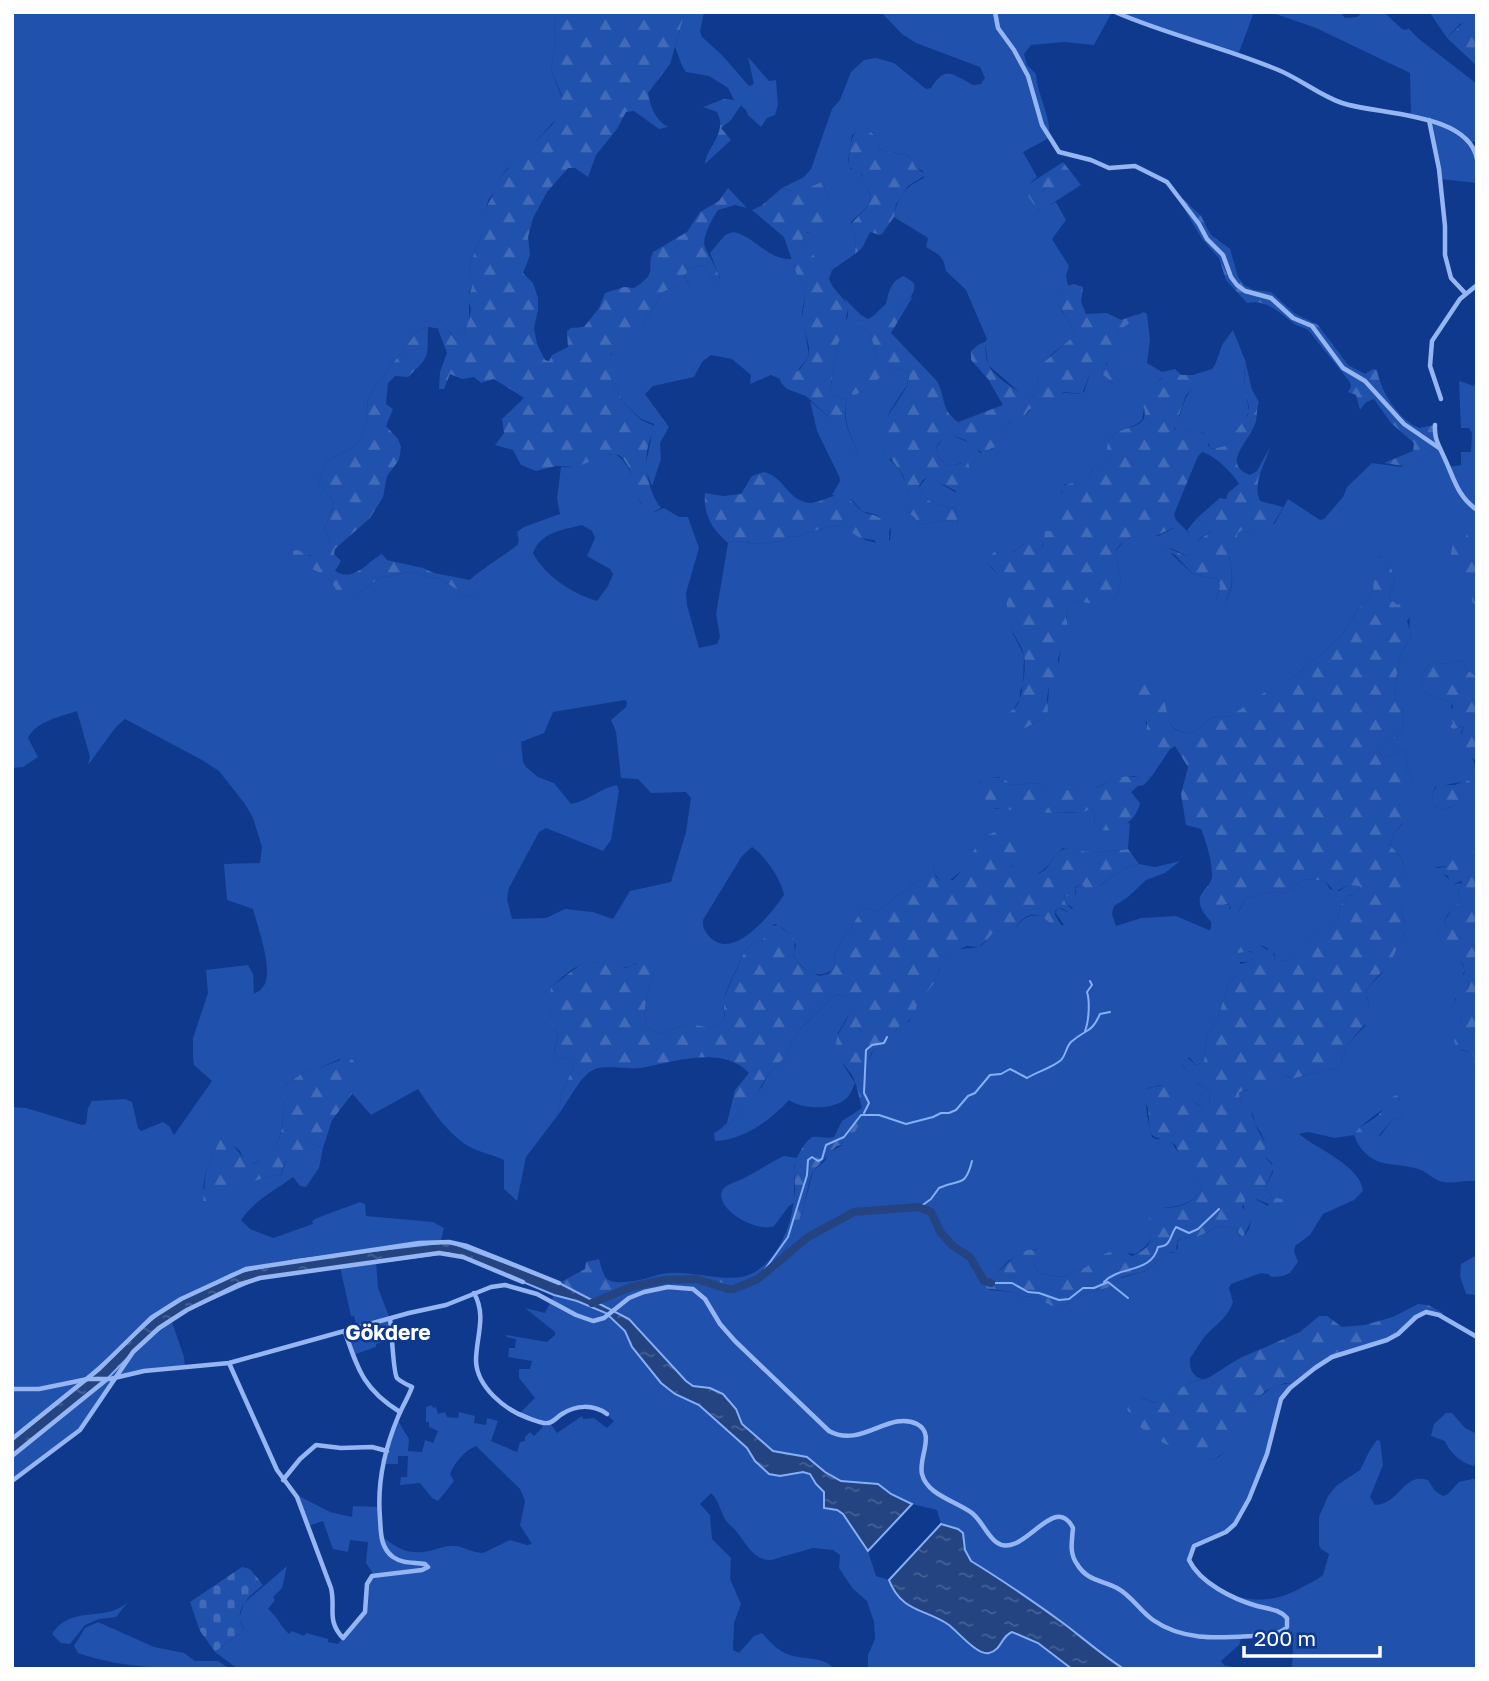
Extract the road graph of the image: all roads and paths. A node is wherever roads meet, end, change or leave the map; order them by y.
1 (995, 12) edge
2 (1115, 12) edge
3 (1429, 120) junction
4 (1474, 141) edge
5 (1477, 159) edge
6 (1477, 285) edge
7 (1465, 293) junction
8 (1441, 399) dead end
9 (1435, 425) dead end
10 (1439, 448) junction
11 (1477, 510) edge
12 (528, 1272) junction
13 (523, 1283) junction
14 (559, 1283) dead end
15 (208, 1287) junction
16 (474, 1293) junction
17 (212, 1296) junction
18 (390, 1319) junction
19 (345, 1332) junction
20 (1477, 1337) edge
21 (229, 1363) junction
22 (117, 1377) junction
23 (89, 1379) junction
24 (104, 1380) junction
25 (12, 1389) edge
26 (400, 1412) junction
27 (607, 1414) dead end
28 (12, 1439) edge
29 (387, 1451) junction
30 (12, 1456) edge
31 (284, 1480) junction
32 (12, 1481) edge

1 - 10 street
2 - 3 street
3 - 4 street
3 - 7 street
4 - 5 street
6 - 7 street
7 - 8 street
9 - 10 street
10 - 11 street
12 - 13 street
12 - 14 street
12 - 15 street
13 - 16 street
13 - 17 street
13 - 20 street
15 - 17 street
15 - 23 street
16 - 18 street
16 - 27 street
17 - 22 street
18 - 19 street
18 - 26 street
19 - 21 street
19 - 26 street
21 - 22 street
21 - 31 street
22 - 24 street
22 - 32 street
23 - 24 street
23 - 25 street
23 - 28 street
24 - 30 street
26 - 29 street
29 - 31 street
29 - 31 street

